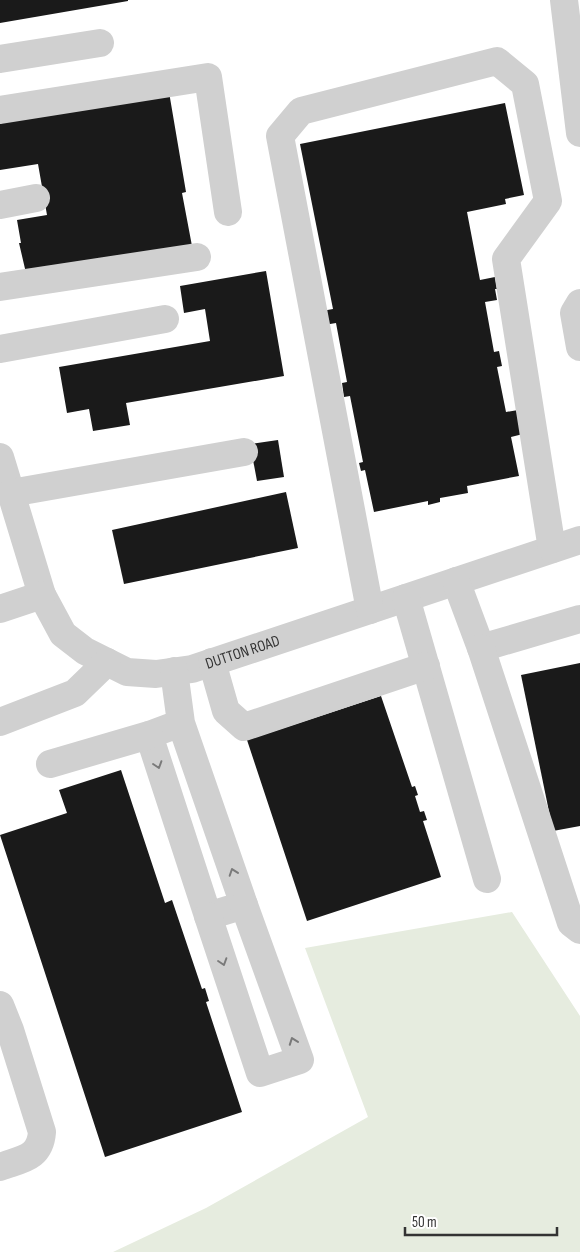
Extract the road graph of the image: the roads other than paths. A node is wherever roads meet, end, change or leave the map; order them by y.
1 (564, 0) edge
2 (100, 44) dead end
3 (0, 59) edge
4 (0, 110) edge
5 (580, 133) edge
6 (36, 198) dead end
7 (0, 205) edge
8 (228, 212) dead end
9 (197, 257) dead end
10 (0, 287) edge
11 (580, 303) edge
12 (165, 320) dead end
13 (580, 347) edge
14 (0, 348) edge
15 (244, 452) dead end
16 (0, 457) edge
17 (10, 488) junction
18 (580, 540) edge
19 (552, 549) junction
20 (456, 581) junction
21 (42, 595) junction
22 (406, 598) junction
23 (0, 609) edge
24 (370, 610) junction
25 (580, 619) edge
26 (481, 648) junction
27 (107, 662) junction
28 (212, 662) junction
29 (426, 666) junction
30 (174, 671) junction
31 (0, 722) edge
32 (181, 723) junction
33 (149, 735) junction
34 (50, 764) dead end
35 (487, 879) dead end
36 (244, 904) junction
37 (208, 916) junction
38 (580, 930) edge
39 (0, 1005) edge
40 (0, 1167) edge

1 - 5 street
2 - 3 street
4 - 8 street
6 - 7 street
9 - 10 street
11 - 13 street
12 - 14 street
15 - 17 street
16 - 17 street, DUTTON ROAD
17 - 21 street, DUTTON ROAD
18 - 19 street, DUTTON ROAD
19 - 20 street, DUTTON ROAD
19 - 24 street
20 - 22 street, DUTTON ROAD
20 - 26 street
21 - 23 street
21 - 27 street, DUTTON ROAD
22 - 24 street, DUTTON ROAD
22 - 29 street
24 - 28 street, DUTTON ROAD
25 - 26 street
26 - 38 street
27 - 30 street, DUTTON ROAD
27 - 31 street
28 - 29 street
28 - 30 street, DUTTON ROAD
29 - 35 street
30 - 32 street
32 - 33 street
36 -> 32 street
33 - 34 street
33 -> 37 street
36 - 37 street
37 -> 36 street
39 - 40 street

